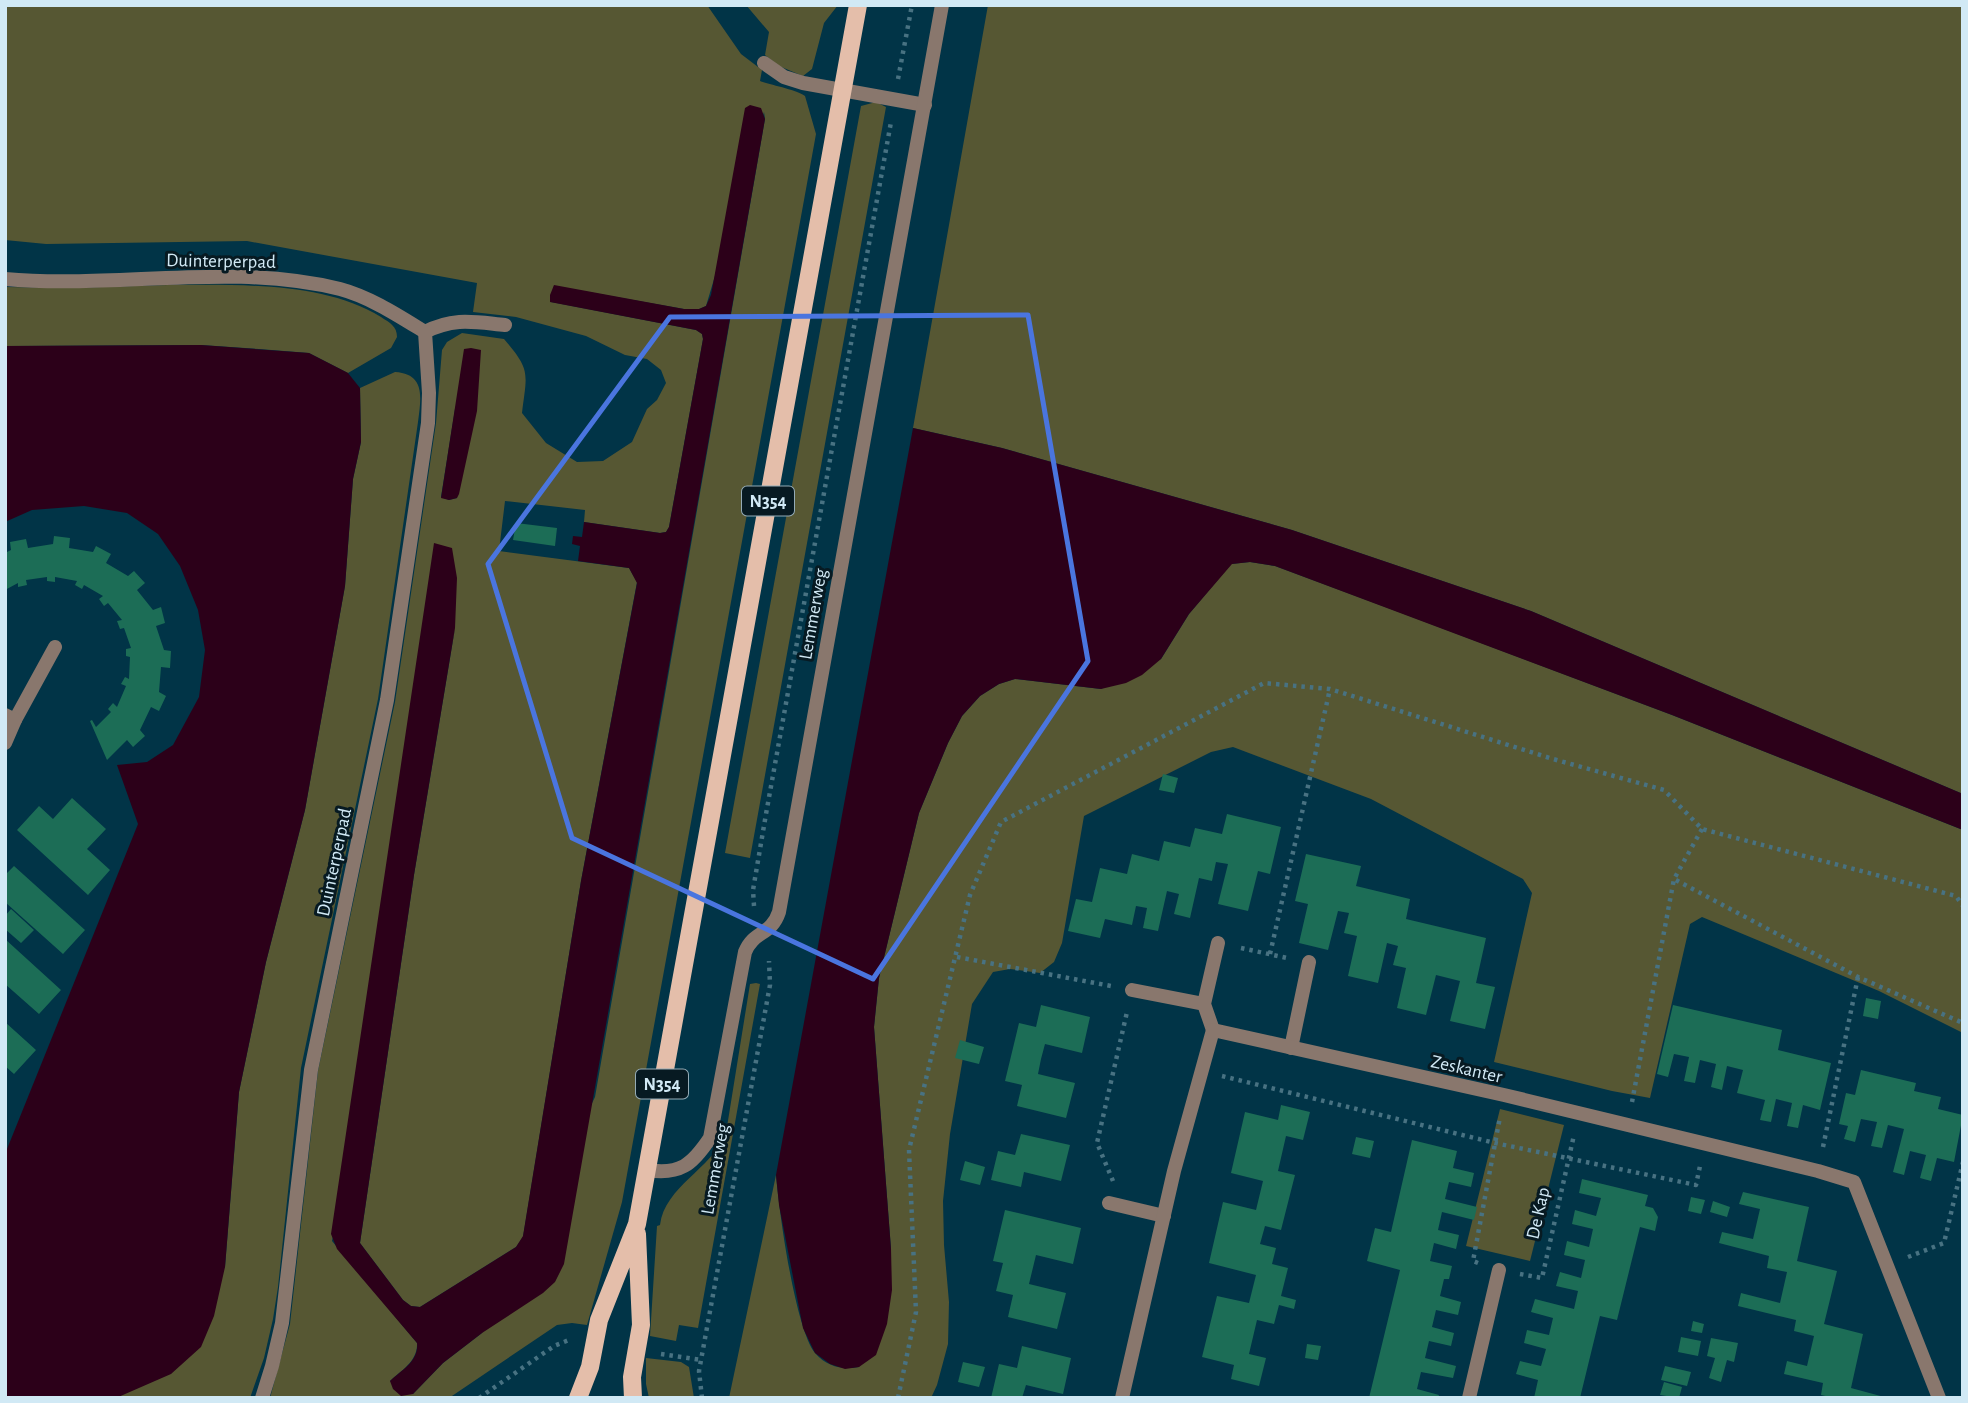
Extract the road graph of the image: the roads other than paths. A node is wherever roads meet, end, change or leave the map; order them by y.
1 (858, 5) edge
2 (942, 5) edge
3 (764, 63) dead end
4 (843, 90) junction
5 (925, 105) junction
6 (5, 279) edge
7 (505, 325) dead end
8 (425, 332) junction
9 (55, 648) dead end
10 (10, 718) edge
11 (5, 743) edge
12 (1218, 943) road end
13 (1308, 962) road end
14 (1132, 990) road end
15 (1204, 1004) junction
16 (1213, 1030) junction
17 (1291, 1048) junction
18 (647, 1170) junction
19 (1109, 1203) road end
20 (1164, 1216) junction
21 (637, 1224) junction
22 (1499, 1270) road end
23 (262, 1398) edge
24 (578, 1398) edge
25 (633, 1398) edge
26 (1122, 1398) edge
27 (1469, 1398) edge
28 (1939, 1398) edge

1 - 4 main road, N354
2 - 5 street, Lemmerweg
3 - 4 street
4 - 5 street
4 - 18 main road, N354
5 - 18 street, Lemmerweg
6 - 8 street, Duinterperpad
7 - 8 street
8 - 23 street, Duinterperpad
9 - 10 street
10 - 11 street
12 - 15 street
13 - 17 street
14 - 15 street
15 - 16 street
16 - 17 street, Zeskanter
16 - 20 street
17 - 28 street, Zeskanter
18 - 21 main road, N354
19 - 20 street
20 - 26 street
21 - 24 main road, N354
21 - 25 main road, N354
22 - 27 street

